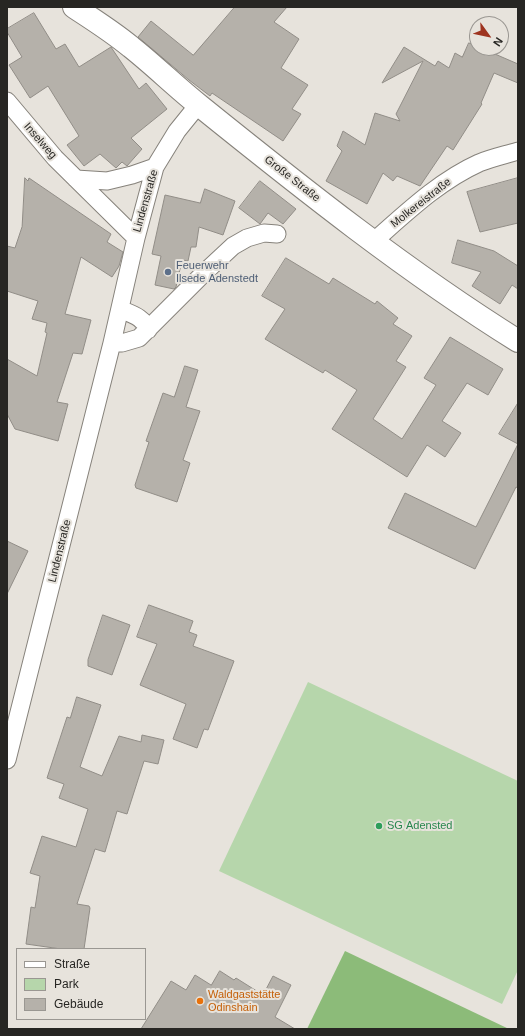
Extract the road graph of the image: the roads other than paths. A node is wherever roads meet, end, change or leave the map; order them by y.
1 (74, 7) edge
2 (7, 100) edge
3 (198, 105) junction
4 (518, 151) edge
5 (155, 167) junction
6 (76, 179) junction
7 (277, 234) dead end
8 (136, 238) junction
9 (373, 242) junction
10 (120, 309) junction
11 (148, 330) junction
12 (518, 341) edge
13 (112, 343) junction
14 (7, 760) edge

1 - 3 main road, Große Straße
2 - 6 street, Inselweg
3 - 5 street, Lindenstraße
3 - 9 main road, Große Straße
4 - 9 street, Molkereistraße
5 - 6 street
5 - 8 street, Lindenstraße
6 - 8 street, Inselweg
7 - 11 street
8 - 10 street, Lindenstraße
9 - 12 main road, Große Straße
10 - 11 street
10 - 13 street, Lindenstraße
11 - 13 street
13 - 14 street, Lindenstraße

